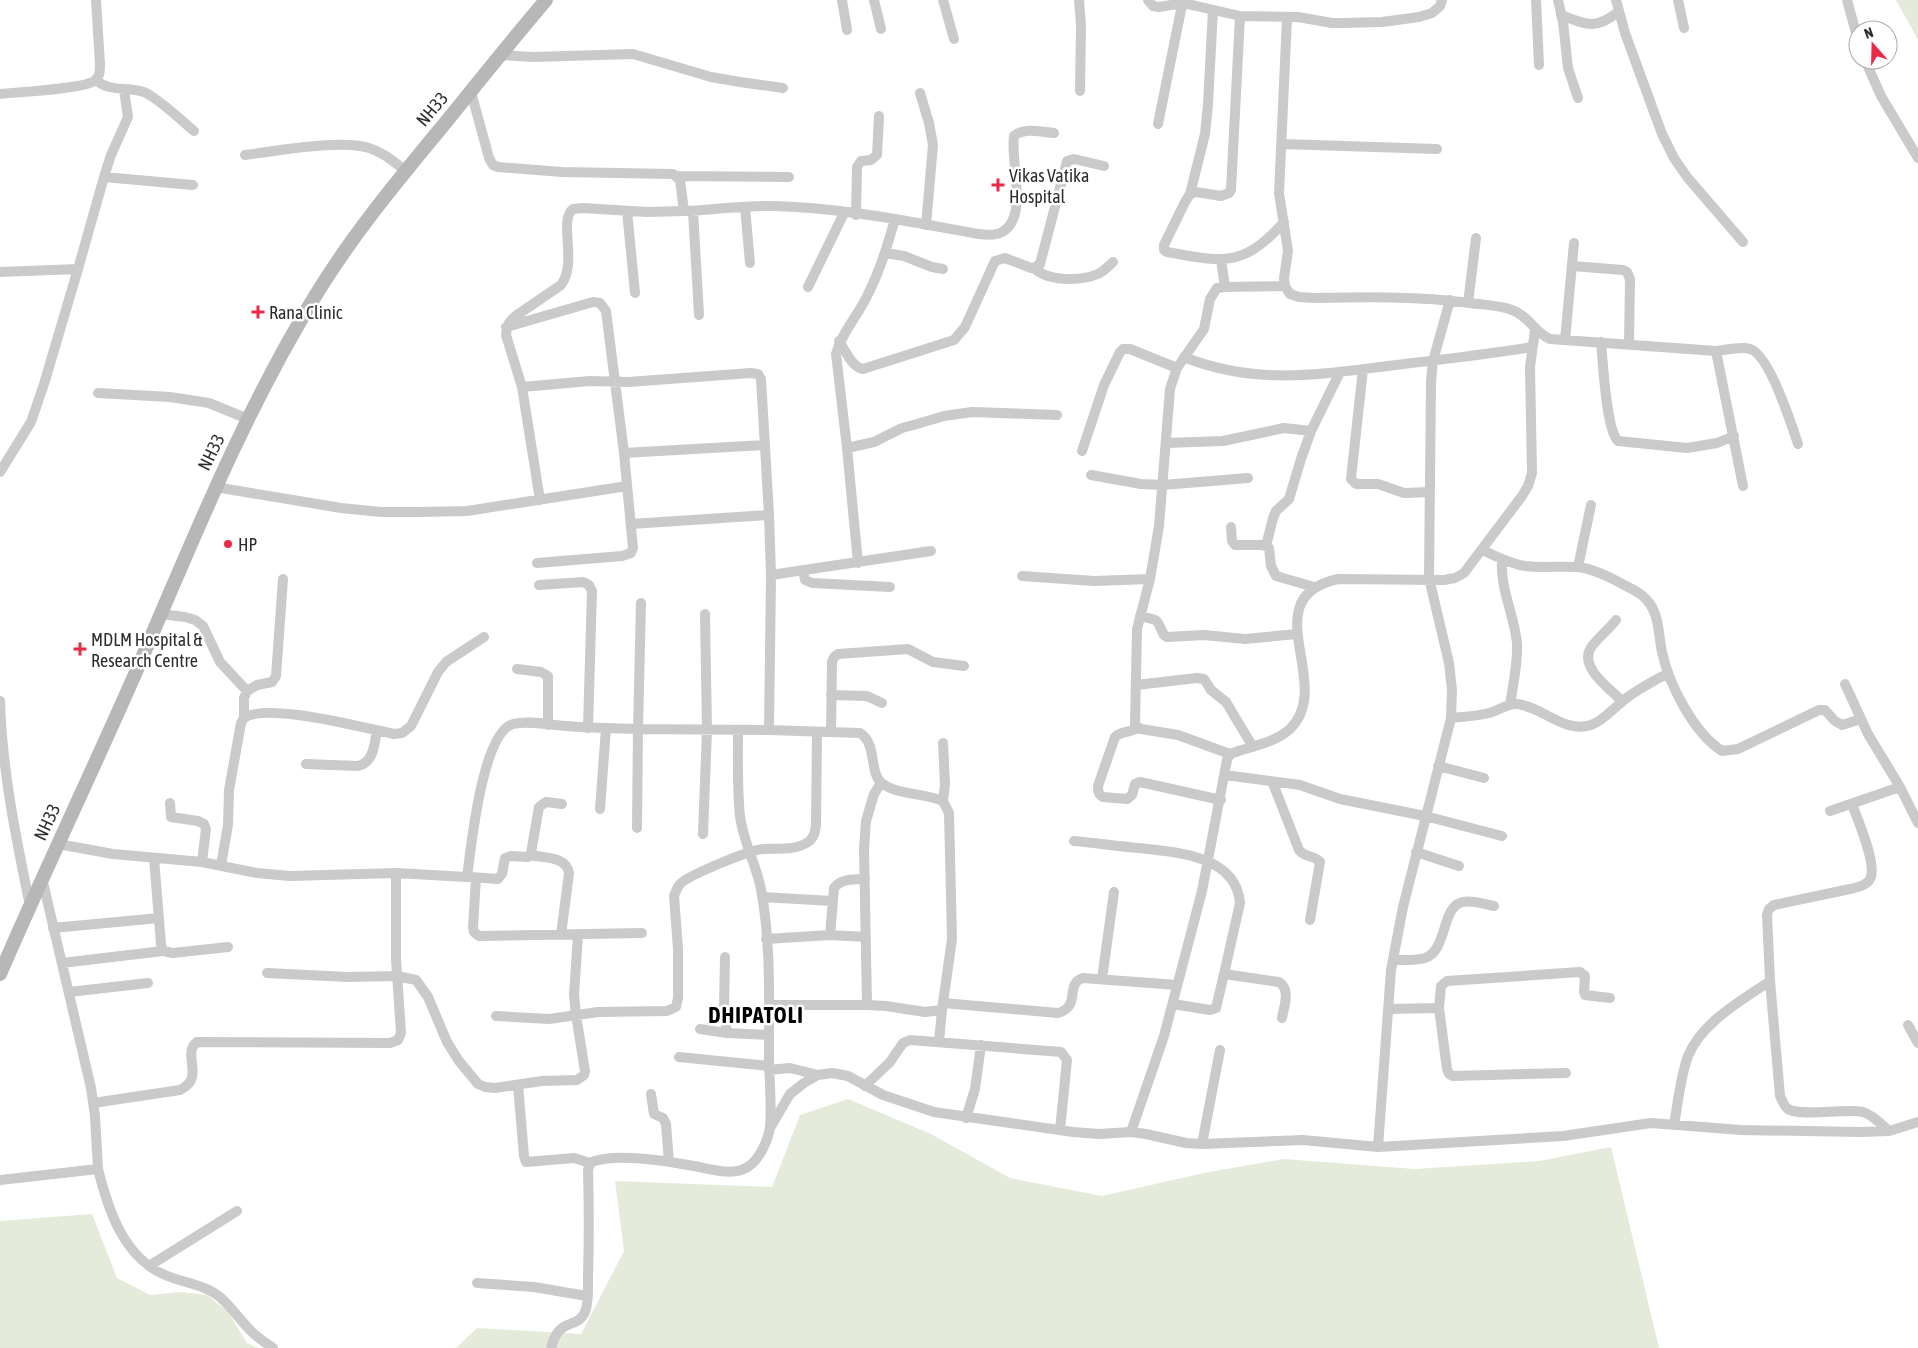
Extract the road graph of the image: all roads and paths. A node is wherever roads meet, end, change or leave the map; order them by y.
1 (96, 0) edge
2 (546, 0) edge
3 (842, 0) edge
4 (874, 0) edge
5 (943, 0) edge
6 (1079, 0) edge
7 (1148, 0) edge
8 (1442, 0) edge
9 (1536, 0) edge
10 (1558, 0) edge
11 (1616, 0) edge
12 (1678, 0) edge
13 (1847, 0) edge
14 (1183, 2) edge
15 (1213, 10) junction
16 (1618, 12) junction
17 (1561, 15) junction
18 (1240, 16) junction
19 (1287, 18) junction
20 (1852, 20) edge
21 (1684, 28) dead end
22 (881, 29) dead end
23 (847, 30) dead end
24 (954, 39) dead end
25 (500, 55) junction
26 (1539, 65) dead end
27 (1869, 70) edge
28 (96, 80) junction
29 (783, 88) dead end
30 (124, 90) junction
31 (1080, 91) dead end
32 (471, 92) junction
33 (920, 93) dead end
34 (0, 94) edge
35 (1578, 98) dead end
36 (878, 116) dead end
37 (1158, 124) dead end
38 (194, 131) dead end
39 (1054, 132) dead end
40 (1282, 144) junction
41 (1437, 149) dead end
42 (245, 155) dead end
43 (1918, 158) edge
44 (1104, 166) dead end
45 (406, 171) junction
46 (677, 176) junction
47 (104, 177) junction
48 (789, 177) dead end
49 (192, 185) dead end
50 (1190, 194) junction
51 (746, 207) junction
52 (627, 211) junction
53 (689, 211) junction
54 (844, 213) junction
55 (856, 214) junction
56 (895, 219) junction
57 (1284, 222) junction
58 (926, 225) junction
59 (1476, 238) dead end
60 (1743, 242) dead end
61 (1574, 243) dead end
62 (885, 254) junction
63 (1221, 260) junction
64 (1113, 262) dead end
65 (750, 263) dead end
66 (1572, 266) junction
67 (943, 268) dead end
68 (1034, 268) junction
69 (78, 269) junction
70 (0, 272) edge
71 (1285, 286) junction
72 (808, 287) dead end
73 (1225, 287) junction
74 (635, 293) dead end
75 (1450, 300) junction
76 (1468, 303) junction
77 (699, 315) dead end
78 (506, 327) junction
79 (1535, 330) junction
80 (1565, 340) junction
81 (839, 341) junction
82 (1601, 342) junction
83 (1629, 344) junction
84 (1532, 347) junction
85 (1716, 350) junction
86 (1184, 357) junction
87 (1433, 361) junction
88 (1177, 368) junction
89 (1363, 369) junction
90 (1340, 372) junction
91 (615, 382) junction
92 (522, 387) junction
93 (98, 393) dead end
94 (1057, 415) dead end
95 (248, 419) junction
96 (1311, 431) junction
97 (1734, 436) junction
98 (1166, 444) junction
99 (1798, 444) dead end
100 (765, 445) junction
101 (847, 448) junction
102 (1082, 451) dead end
103 (624, 453) junction
104 (0, 472) edge
105 (1091, 475) dead end
106 (1248, 478) dead end
107 (1162, 485) junction
108 (627, 486) junction
109 (1743, 486) dead end
110 (215, 487) junction
111 (1430, 492) junction
112 (540, 500) junction
113 (1591, 505) dead end
114 (769, 515) junction
115 (631, 524) junction
116 (1231, 527) dead end
117 (1266, 546) junction
118 (1482, 550) junction
119 (931, 552) dead end
120 (1502, 560) junction
121 (537, 563) dead end
122 (858, 563) junction
123 (1578, 567) junction
124 (803, 570) junction
125 (771, 575) junction
126 (1022, 576) dead end
127 (1429, 578) junction
128 (283, 579) dead end
129 (1150, 579) junction
130 (539, 585) dead end
131 (890, 587) dead end
132 (1314, 587) junction
133 (641, 603) dead end
134 (160, 614) junction
135 (705, 614) dead end
136 (1140, 616) junction
137 (1616, 620) dead end
138 (1297, 634) junction
139 (484, 637) dead end
140 (964, 666) dead end
141 (517, 669) dead end
142 (1668, 673) junction
143 (1845, 684) dead end
144 (1136, 686) junction
145 (247, 691) junction
146 (831, 695) junction
147 (0, 701) edge
148 (1622, 702) junction
149 (882, 704) dead end
150 (1510, 705) junction
151 (244, 718) junction
152 (1451, 718) junction
153 (1861, 719) junction
154 (548, 725) junction
155 (588, 728) junction
156 (606, 728) junction
157 (1138, 728) junction
158 (638, 729) junction
159 (378, 730) junction
160 (707, 730) junction
161 (738, 730) junction
162 (768, 730) junction
163 (817, 732) junction
164 (830, 732) junction
165 (943, 743) dead end
166 (1253, 747) junction
167 (1230, 754) junction
168 (306, 764) dead end
169 (1438, 766) junction
170 (1225, 775) junction
171 (1484, 778) dead end
172 (1272, 781) junction
173 (881, 783) junction
174 (1900, 787) junction
175 (1221, 800) junction
176 (943, 801) junction
177 (170, 802) dead end
178 (562, 804) dead end
179 (1852, 804) junction
180 (600, 809) dead end
181 (1830, 811) dead end
182 (1425, 816) junction
183 (1918, 823) edge
184 (637, 828) dead end
185 (703, 834) dead end
186 (1502, 836) dead end
187 (1074, 841) dead end
188 (58, 844) junction
189 (750, 851) junction
190 (1416, 852) junction
191 (530, 855) junction
192 (154, 858) junction
193 (202, 862) junction
194 (1208, 862) junction
195 (221, 865) junction
196 (1459, 866) dead end
197 (396, 873) junction
198 (42, 877) junction
199 (471, 878) junction
200 (865, 879) junction
201 (1114, 892) dead end
202 (762, 897) junction
203 (832, 901) junction
204 (1494, 906) dead end
205 (30, 907) junction
206 (159, 918) junction
207 (1310, 920) dead end
208 (53, 928) junction
209 (642, 933) dead end
210 (830, 934) junction
211 (561, 935) junction
212 (578, 935) junction
213 (866, 937) junction
214 (766, 939) junction
215 (228, 947) dead end
216 (163, 951) junction
217 (725, 957) dead end
218 (1393, 960) junction
219 (62, 963) junction
220 (266, 973) dead end
221 (0, 974) edge
222 (1224, 974) junction
223 (397, 976) junction
224 (1102, 979) junction
225 (1770, 981) junction
226 (148, 983) dead end
227 (1177, 985) junction
228 (68, 992) junction
229 (1610, 998) dead end
230 (1173, 1004) junction
231 (769, 1005) junction
232 (867, 1005) junction
233 (942, 1007) junction
234 (1439, 1008) junction
235 (1389, 1009) junction
236 (576, 1015) junction
237 (496, 1016) dead end
238 (1282, 1018) dead end
239 (1908, 1026) dead end
240 (700, 1029) dead end
241 (727, 1033) junction
242 (769, 1034) junction
243 (940, 1042) junction
244 (1918, 1043) edge
245 (981, 1045) junction
246 (1220, 1050) dead end
247 (680, 1057) dead end
248 (769, 1068) junction
249 (1566, 1074) dead end
250 (818, 1076) junction
251 (518, 1085) junction
252 (865, 1086) junction
253 (651, 1094) dead end
254 (93, 1103) junction
255 (966, 1118) junction
256 (1918, 1122) edge
257 (1674, 1125) junction
258 (770, 1128) junction
259 (1060, 1130) junction
260 (1889, 1131) junction
261 (1131, 1132) junction
262 (1202, 1144) junction
263 (1378, 1147) junction
264 (668, 1162) junction
265 (590, 1163) junction
266 (98, 1169) junction
267 (0, 1180) edge
268 (237, 1211) dead end
269 (149, 1266) junction
270 (477, 1283) dead end
271 (587, 1296) junction
272 (273, 1348) edge
273 (551, 1348) edge

1 - 28 street
2 - 25 main road, NH33
3 - 23 street
4 - 22 street
5 - 24 street
6 - 31 street
7 - 14 street
8 - 19 street
9 - 26 street
10 - 17 street
11 - 16 street
12 - 21 street
13 - 20 street
14 - 15 street
14 - 37 street
15 - 18 street
15 - 50 street
16 - 17 street
16 - 60 street
17 - 35 street
18 - 19 street
18 - 50 street
19 - 40 street
25 - 29 street
25 - 32 main road, NH33
27 - 43 street
28 - 30 street
28 - 34 street
30 - 38 street
30 - 47 street
32 - 45 main road, NH33
32 - 46 street
33 - 58 street
36 - 55 street
39 - 58 street
40 - 41 street
40 - 57 street
42 - 45 street
44 - 68 street
45 - 95 main road, NH33
46 - 48 street
46 - 53 street
47 - 49 street
47 - 69 street
50 - 63 street
51 - 53 street
51 - 54 street
51 - 65 street
52 - 53 street
52 - 74 street
52 - 78 street
53 - 77 street
54 - 55 street
54 - 72 street
55 - 56 street
56 - 58 street
56 - 62 street
57 - 63 street
57 - 71 street
59 - 76 street
61 - 66 street
62 - 67 street
62 - 81 street
63 - 73 street
64 - 68 street
66 - 80 street
66 - 83 street
68 - 81 street
69 - 70 street
69 - 104 street
71 - 73 street
71 - 75 street
73 - 86 street
75 - 76 street
75 - 87 street
76 - 79 street
78 - 91 street
78 - 92 street
79 - 80 street
79 - 84 street
80 - 82 street
81 - 101 street
82 - 83 street
82 - 97 street
83 - 85 street
84 - 87 street
84 - 118 street
85 - 97 street
85 - 99 street
86 - 88 street
86 - 90 street
87 - 89 street
87 - 111 street
88 - 98 street
88 - 102 street
89 - 90 street
89 - 111 street
90 - 96 street
91 - 92 street
91 - 100 street
91 - 103 street
92 - 112 street
93 - 95 street
94 - 101 street
95 - 110 main road, NH33
96 - 98 street
96 - 117 street
97 - 109 street
98 - 107 street
100 - 103 street
100 - 114 street
101 - 122 street
103 - 108 street
105 - 107 street
106 - 107 street
107 - 129 street
108 - 112 street
108 - 115 street
110 - 112 street
110 - 134 main road, NH33
111 - 127 street
113 - 123 street
114 - 115 street
114 - 125 street
115 - 121 street
116 - 117 street
117 - 132 street
118 - 120 street
118 - 127 street
119 - 122 street
120 - 123 street
120 - 150 street
122 - 124 street
123 - 142 street
124 - 125 street
124 - 131 street
125 - 162 street
126 - 129 street
127 - 132 street
127 - 152 street
128 - 145 street
129 - 136 street
130 - 155 street
132 - 138 street
133 - 158 street
134 - 145 street
134 - 188 main road, NH33
135 - 160 street
136 - 138 street
136 - 144 street
137 - 148 street
138 - 166 street
139 - 159 street
140 - 146 street
141 - 154 street
142 - 148 street
142 - 153 street
143 - 153 street
144 - 157 street
144 - 166 street
145 - 151 street
146 - 149 street
146 - 164 street
147 - 205 street
148 - 150 street
150 - 152 street
151 - 159 street
151 - 195 street
152 - 169 street
153 - 174 street
154 - 155 street
154 - 199 street
155 - 156 street
156 - 158 street
156 - 180 street
157 - 167 street
157 - 175 street
158 - 160 street
158 - 184 street
159 - 168 street
160 - 161 street
160 - 185 street
161 - 162 street
161 - 189 street
162 - 163 street
163 - 164 street
163 - 189 street
164 - 173 street
165 - 176 street
166 - 167 street
167 - 170 street
169 - 171 street
169 - 182 street
170 - 172 street
170 - 175 street
172 - 182 street
172 - 207 street
173 - 176 street
173 - 200 street
174 - 179 street
174 - 183 street
175 - 194 street
176 - 233 street
177 - 193 street
178 - 191 street
179 - 181 street
179 - 225 street
182 - 186 street
182 - 190 street
187 - 194 street
188 - 192 street
188 - 198 main road, NH33
189 - 202 street
189 - 236 street
190 - 196 street
190 - 218 street
191 - 199 street
191 - 211 street
192 - 193 street
192 - 206 street
193 - 195 street
194 - 222 street
194 - 227 street
195 - 197 street
197 - 199 street
197 - 223 street
198 - 205 main road, NH33
198 - 208 street
199 - 211 street
200 - 203 street
200 - 213 street
201 - 224 street
202 - 203 street
202 - 214 street
203 - 210 street
204 - 218 street
205 - 221 main road, NH33
206 - 208 street
206 - 216 street
208 - 219 street
209 - 212 street
210 - 213 street
210 - 214 street
211 - 212 street
212 - 236 street
213 - 232 street
214 - 231 street
215 - 216 street
216 - 219 street
217 - 241 street
218 - 235 street
219 - 228 street
220 - 223 street
222 - 230 street
222 - 238 street
223 - 251 street
223 - 254 street
224 - 227 street
224 - 233 street
225 - 257 street
225 - 260 street
226 - 228 street
227 - 230 street
228 - 254 street
229 - 234 street
230 - 261 street
231 - 232 street
231 - 242 street
232 - 233 street
233 - 243 street
234 - 235 street
234 - 249 street
235 - 263 street
236 - 237 street
236 - 251 street
239 - 244 street
240 - 241 street
241 - 242 street
242 - 248 street
243 - 245 street
243 - 252 street
245 - 255 street
245 - 259 street
246 - 262 street
247 - 248 street
248 - 250 street
248 - 258 street
250 - 252 street
250 - 258 street
251 - 265 street
252 - 255 street
253 - 264 street
254 - 266 street
255 - 259 street
256 - 260 street
257 - 260 street
257 - 263 street
258 - 264 street
259 - 261 street
261 - 262 street
262 - 263 street
264 - 265 street
265 - 271 street
266 - 267 street
266 - 269 street
268 - 269 street
269 - 272 street
270 - 271 street
271 - 273 street

